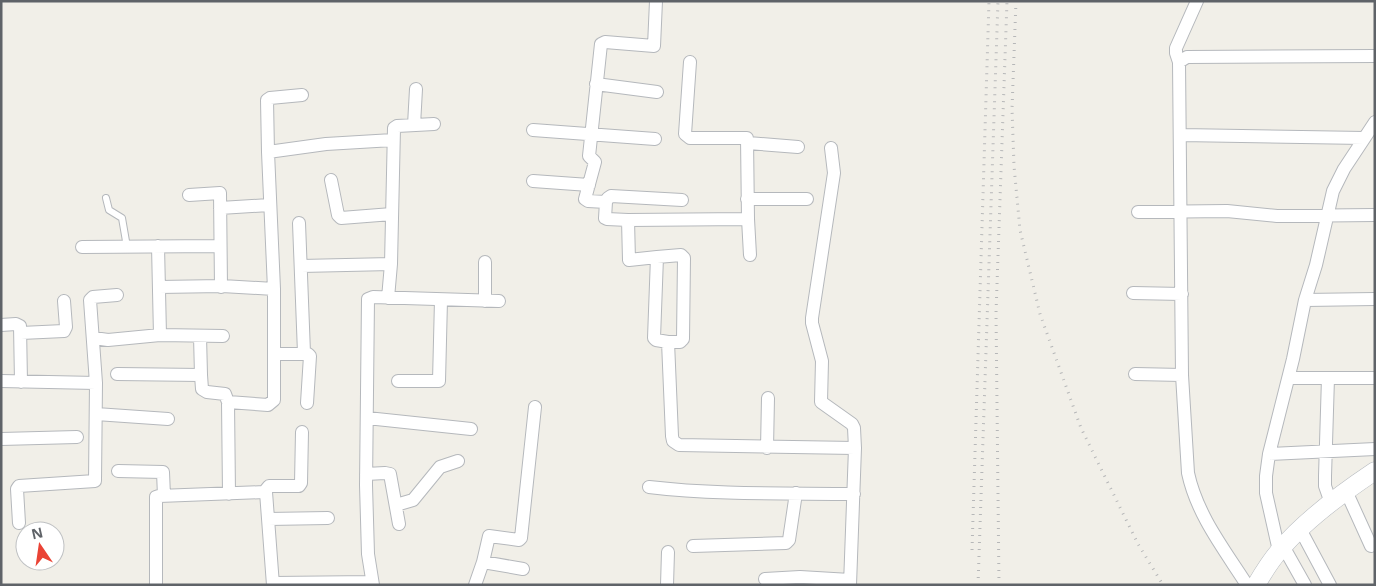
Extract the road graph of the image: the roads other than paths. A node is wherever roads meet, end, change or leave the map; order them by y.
1 (656, 1) edge
2 (1197, 1) edge
3 (1375, 56) edge
4 (690, 62) dead end
5 (1179, 62) junction
6 (596, 84) junction
7 (416, 89) dead end
8 (657, 92) dead end
9 (302, 95) dead end
10 (1375, 122) edge
11 (434, 124) dead end
12 (414, 125) junction
13 (533, 130) dead end
14 (590, 134) junction
15 (1181, 135) junction
16 (1369, 136) edge
17 (655, 139) dead end
18 (393, 140) junction
19 (748, 143) junction
20 (798, 147) dead end
21 (831, 148) dead end
22 (268, 152) junction
23 (331, 180) dead end
24 (533, 180) dead end
25 (588, 185) junction
26 (189, 195) dead end
27 (106, 198) dead end
28 (746, 199) junction
29 (807, 199) dead end
30 (682, 200) dead end
31 (606, 202) junction
32 (269, 205) junction
33 (220, 208) junction
34 (1180, 211) junction
35 (1138, 212) dead end
36 (392, 214) junction
37 (1375, 216) edge
38 (1327, 217) junction
39 (748, 219) junction
40 (628, 220) junction
41 (299, 223) dead end
42 (128, 246) junction
43 (158, 246) junction
44 (219, 246) junction
45 (82, 247) dead end
46 (750, 255) dead end
47 (657, 257) junction
48 (485, 262) dead end
49 (391, 264) junction
50 (300, 266) junction
51 (221, 287) junction
52 (159, 288) junction
53 (274, 289) junction
54 (1133, 293) dead end
55 (1182, 294) junction
56 (117, 295) dead end
57 (388, 298) junction
58 (1375, 299) edge
59 (441, 300) junction
60 (1305, 300) junction
61 (64, 301) dead end
62 (485, 301) junction
63 (499, 301) dead end
64 (1, 325) edge
65 (21, 333) junction
66 (160, 335) junction
67 (200, 336) junction
68 (224, 336) dead end
69 (94, 338) junction
70 (668, 342) junction
71 (275, 354) junction
72 (303, 354) junction
73 (117, 374) dead end
74 (1134, 374) dead end
75 (201, 375) junction
76 (1182, 375) junction
77 (1289, 378) junction
78 (1328, 378) junction
79 (1375, 378) edge
80 (1, 381) edge
81 (398, 381) dead end
82 (21, 382) junction
83 (96, 383) junction
84 (768, 398) dead end
85 (228, 402) junction
86 (308, 402) dead end
87 (536, 407) dead end
88 (96, 414) junction
89 (366, 418) junction
90 (168, 419) dead end
91 (471, 429) dead end
92 (302, 432) dead end
93 (77, 437) dead end
94 (1, 439) edge
95 (767, 448) junction
96 (855, 448) junction
97 (1375, 449) edge
98 (1326, 451) junction
99 (1270, 454) junction
100 (458, 461) dead end
101 (118, 471) dead end
102 (1375, 471) edge
103 (366, 474) junction
104 (649, 487) dead end
105 (1346, 491) junction
106 (266, 492) junction
107 (796, 493) junction
108 (229, 494) junction
109 (854, 494) junction
110 (164, 496) junction
111 (1331, 504) junction
112 (396, 505) junction
113 (328, 518) dead end
114 (268, 519) junction
115 (19, 521) edge
116 (399, 524) dead end
117 (1300, 529) junction
118 (693, 546) dead end
119 (1371, 546) dead end
120 (1281, 548) junction
121 (668, 552) dead end
122 (483, 562) junction
123 (523, 569) dead end
124 (765, 579) dead end
125 (372, 583) edge
126 (850, 583) edge
127 (273, 584) edge
128 (156, 585) edge
129 (475, 585) edge
130 (667, 585) edge
131 (1247, 585) edge
132 (1256, 585) edge
133 (1306, 585) edge
134 (1330, 585) edge

1 - 6 street
2 - 5 street
3 - 5 street
4 - 19 street
5 - 15 street
6 - 8 street
6 - 14 street
7 - 12 street
9 - 22 street
10 - 16 street
11 - 12 street
12 - 18 street
13 - 14 street
14 - 17 street
14 - 25 street
15 - 16 street
15 - 34 street
16 - 38 street
18 - 22 street
18 - 36 street
19 - 20 street
19 - 28 street
21 - 96 street
22 - 32 street
23 - 36 street
24 - 25 street
25 - 31 street
26 - 33 street
27 - 42 lane
28 - 29 street
28 - 39 street
30 - 31 street
31 - 40 street
32 - 33 street
32 - 53 street
33 - 44 street
34 - 35 street
34 - 38 street
34 - 55 street
36 - 49 street
37 - 38 street
38 - 60 street
39 - 40 street
39 - 46 street
40 - 47 street
41 - 50 street
42 - 43 street
42 - 45 street
43 - 44 street
43 - 52 street
44 - 51 street
47 - 70 street
47 - 70 street
48 - 62 street
49 - 50 street
49 - 57 street
50 - 72 street
51 - 52 street
51 - 53 street
52 - 66 street
53 - 71 street
54 - 55 street
55 - 76 street
56 - 69 street
57 - 59 street
57 - 89 street
58 - 60 street
59 - 62 street
59 - 81 street
60 - 77 street
61 - 65 street
62 - 63 street
64 - 65 street
65 - 82 street
66 - 67 street
66 - 69 street
67 - 68 street
67 - 75 street
69 - 83 street
70 - 95 street
71 - 72 street
71 - 85 street
72 - 86 street
73 - 75 street
74 - 76 street
75 - 85 street
76 - 131 street
77 - 78 street
77 - 99 street
78 - 79 street
78 - 98 street
80 - 82 street
82 - 83 street
83 - 88 street
84 - 95 street
85 - 108 street
87 - 122 street
88 - 90 street
88 - 115 street
89 - 91 street
89 - 103 street
92 - 106 street
93 - 94 street
95 - 96 street
96 - 109 street
97 - 98 street
98 - 99 street
98 - 111 street
99 - 120 street
100 - 112 street
101 - 110 street
102 - 105 street
103 - 112 street
103 - 125 street
104 - 107 street
105 - 111 street
105 - 119 street
106 - 108 street
106 - 114 street
107 - 109 street
107 - 118 street
108 - 110 street
109 - 126 street
110 - 128 street
111 - 117 street
112 - 116 street
113 - 114 street
114 - 127 street
117 - 120 street
117 - 134 street
120 - 132 street
120 - 133 street
121 - 130 street
122 - 123 street
122 - 129 street
124 - 126 street
125 - 127 street

